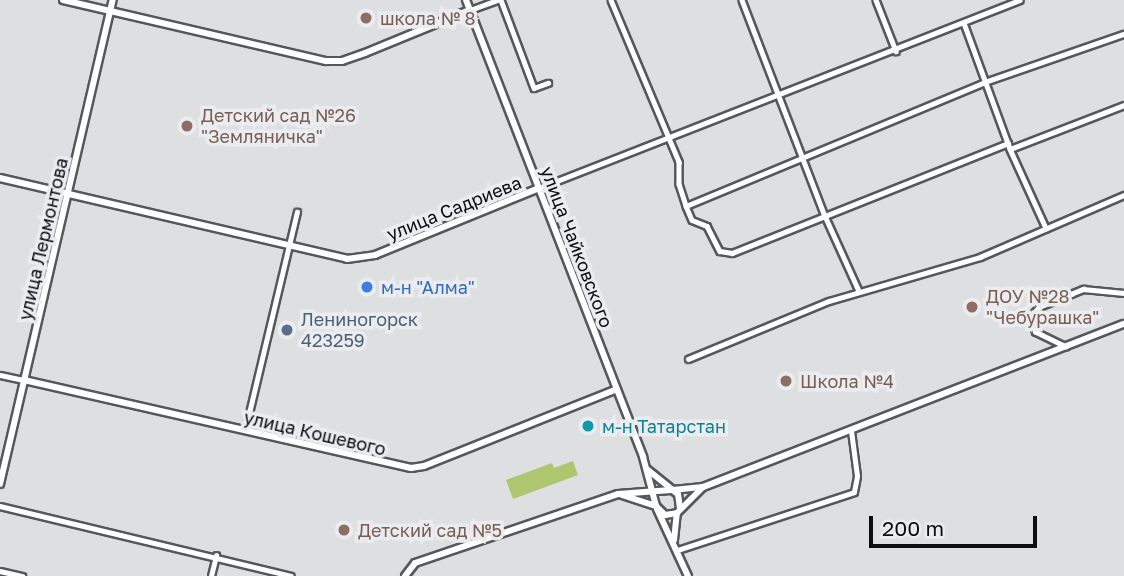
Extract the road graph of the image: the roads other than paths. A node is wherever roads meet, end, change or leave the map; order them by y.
1 (63, 0) edge
2 (114, 0) edge
3 (466, 0) edge
4 (499, 0) edge
5 (611, 0) edge
6 (742, 0) edge
7 (876, 0) edge
8 (1020, 0) edge
9 (470, 10) junction
10 (111, 11) junction
11 (964, 23) junction
12 (1124, 34) edge
13 (896, 51) junction
14 (985, 82) junction
15 (548, 83) dead end
16 (780, 96) junction
17 (1124, 105) edge
18 (669, 139) junction
19 (1009, 146) junction
20 (803, 157) junction
21 (0, 178) edge
22 (539, 188) junction
23 (68, 194) junction
24 (1124, 195) edge
25 (686, 206) junction
26 (298, 212) dead end
27 (825, 216) junction
28 (1046, 228) junction
29 (290, 246) junction
30 (859, 291) junction
31 (1124, 293) edge
32 (1124, 324) edge
33 (1066, 346) junction
34 (688, 359) dead end
35 (0, 374) edge
36 (24, 380) junction
37 (615, 390) junction
38 (245, 430) junction
39 (851, 431) junction
40 (647, 468) junction
41 (0, 485) edge
42 (704, 486) junction
43 (651, 489) junction
44 (672, 490) junction
45 (618, 494) junction
46 (0, 506) edge
47 (656, 508) junction
48 (679, 511) junction
49 (674, 542) junction
50 (678, 550) junction
51 (216, 556) junction
52 (0, 571) edge
53 (22, 576) edge
54 (211, 576) edge
55 (291, 576) edge
56 (404, 576) edge
57 (688, 576) edge

1 - 10 street
2 - 10 street, улица Лермонтова
3 - 9 street, улица Чайковского
4 - 9 street
4 - 15 street
5 - 18 street
6 - 16 street
7 - 13 street
8 - 11 street, улица Садриева
9 - 10 street
9 - 22 street, улица Чайковского
10 - 23 street, улица Лермонтова
11 - 13 street, улица Садриева
11 - 14 street
12 - 14 street
13 - 16 street, улица Садриева
14 - 19 street
14 - 20 street
16 - 18 street, улица Садриева
16 - 20 street
17 - 19 street
18 - 22 street, улица Садриева
18 - 25 street
19 - 27 street
19 - 28 street
20 - 25 street
20 - 27 street
21 - 23 street, улица Садриева
22 - 29 street, улица Садриева
22 - 37 street, улица Чайковского
23 - 29 street, улица Садриева
23 - 36 street, улица Лермонтова
24 - 28 street
25 - 27 street
26 - 29 street
27 - 30 street
28 - 30 street
29 - 38 street
30 - 34 street
31 - 33 street
32 - 33 street
33 - 39 street
35 - 36 street, улица Кошевого
36 - 38 street, улица Кошевого
36 - 41 street, улица Лермонтова
37 - 38 street, улица Кошевого
37 - 40 street, улица Чайковского
39 - 42 street
39 - 50 street
40 - 43 street, улица Чайковского
40 - 44 street
42 - 44 street
42 - 48 street
43 - 44 street
43 - 45 street
43 - 47 street, улица Чайковского
44 - 47 street
44 - 48 street
45 - 47 street
45 - 56 street
46 - 51 street
47 - 48 street
47 - 49 street, улица Чайковского
48 - 49 street
49 - 50 street, улица Чайковского
50 - 57 street, улица Чайковского
51 - 54 street
51 - 55 street
52 - 53 street

